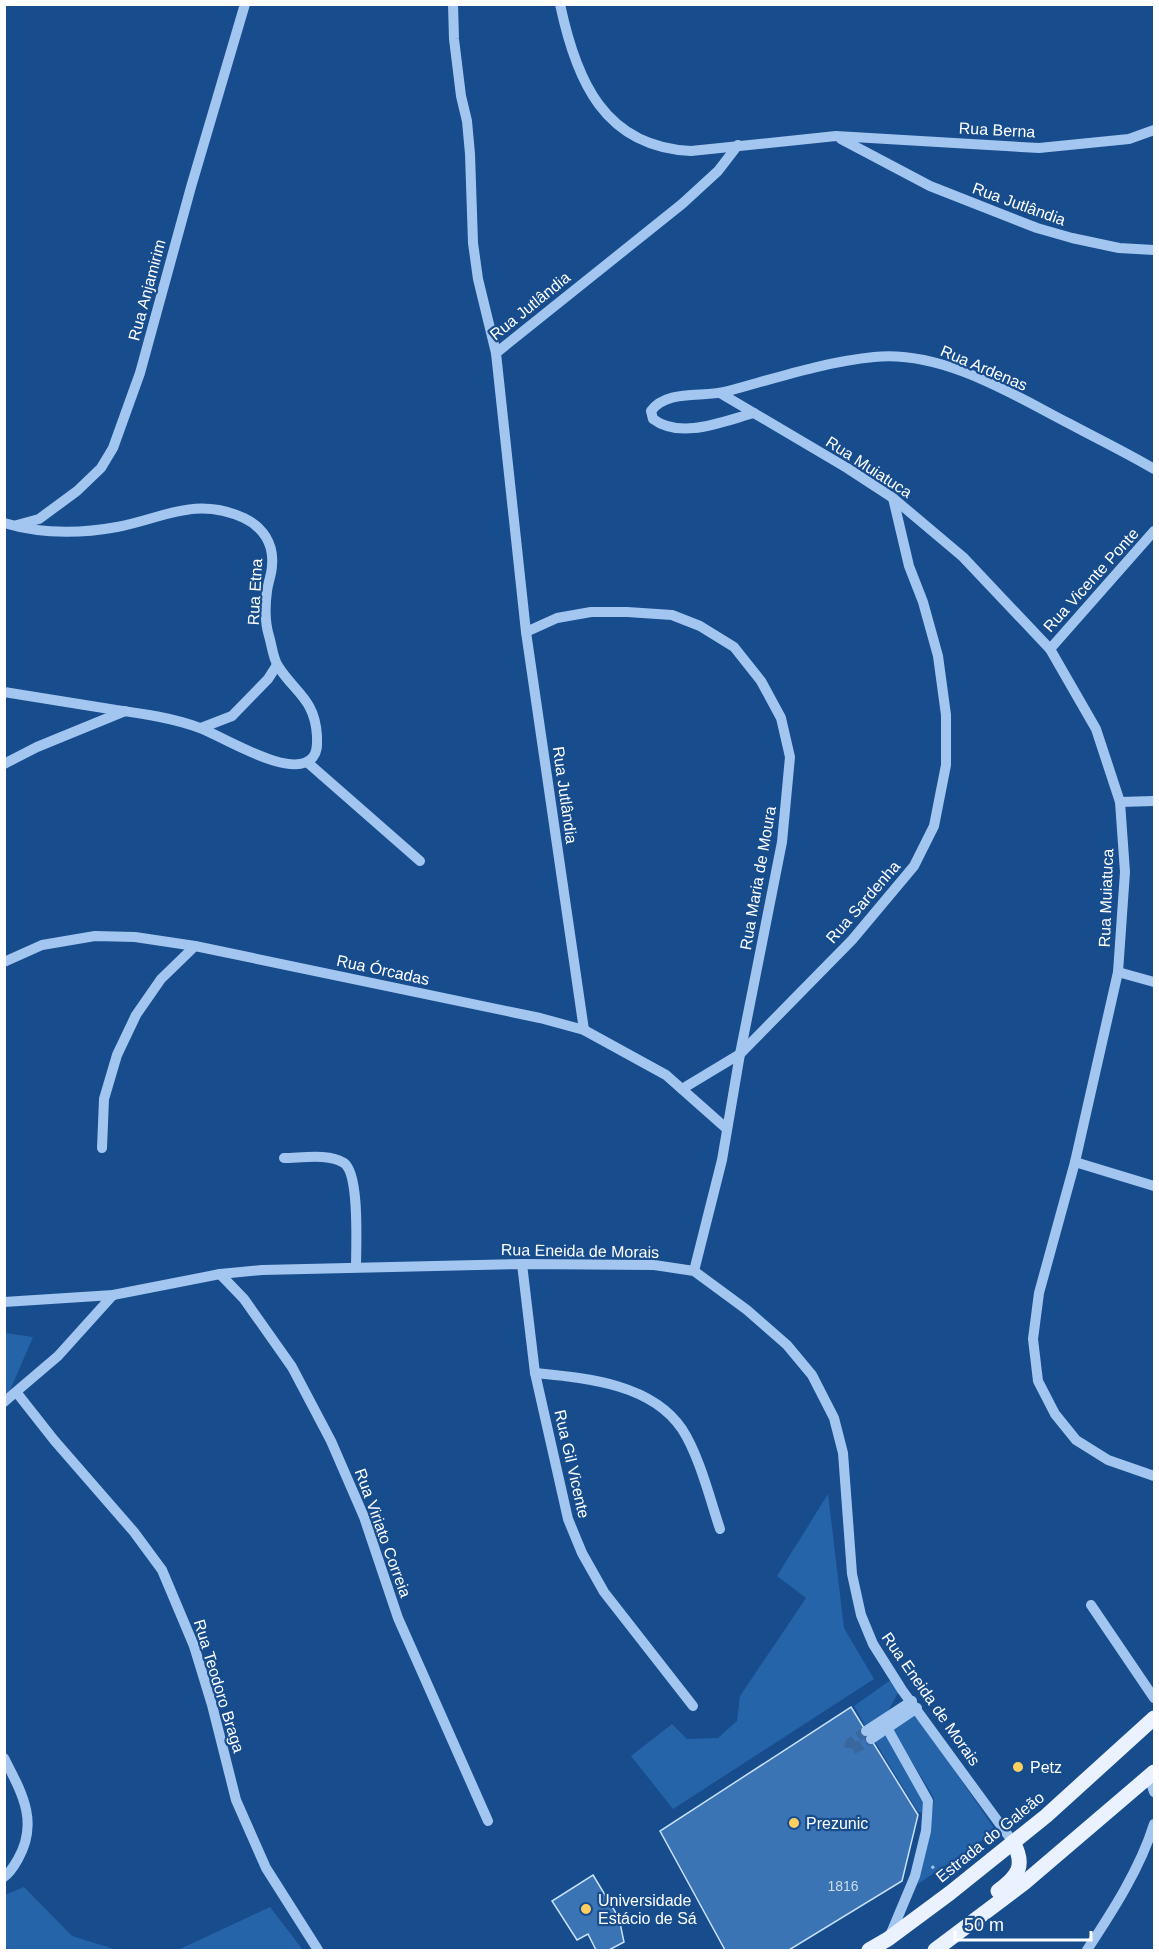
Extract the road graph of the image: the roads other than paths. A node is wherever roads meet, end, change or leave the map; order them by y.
1 (245, 4) edge
2 (453, 4) edge
3 (560, 4) edge
4 (1155, 130) edge
5 (836, 136) junction
6 (738, 145) junction
7 (1155, 250) edge
8 (496, 353) junction
9 (720, 393) junction
10 (754, 413) junction
11 (1155, 469) edge
12 (893, 498) junction
13 (9, 524) edge
14 (1155, 531) edge
15 (526, 632) junction
16 (1050, 649) junction
17 (277, 665) junction
18 (4, 692) edge
19 (126, 711) junction
20 (201, 728) junction
21 (308, 762) junction
22 (4, 764) edge
23 (1155, 801) edge
24 (1120, 802) junction
25 (420, 861) dead end
26 (195, 946) junction
27 (4, 962) edge
28 (1118, 972) junction
29 (1155, 982) edge
30 (584, 1030) junction
31 (740, 1054) junction
32 (682, 1089) junction
33 (727, 1129) junction
34 (102, 1148) dead end
35 (284, 1158) dead end
36 (1075, 1162) junction
37 (1155, 1186) edge
38 (522, 1264) junction
39 (356, 1267) junction
40 (694, 1271) junction
41 (220, 1274) junction
42 (113, 1294) junction
43 (4, 1302) edge
44 (535, 1373) junction
45 (17, 1393) junction
46 (4, 1402) edge
47 (1155, 1476) edge
48 (720, 1529) dead end
49 (1091, 1605) dead end
50 (1155, 1698) edge
51 (914, 1705) junction
52 (693, 1706) dead end
53 (1155, 1718) edge
54 (887, 1728) junction
55 (4, 1758) edge
56 (1152, 1775) edge
57 (1155, 1792) edge
58 (488, 1821) dead end
59 (1155, 1824) edge
60 (1013, 1842) junction
61 (4, 1877) edge
62 (888, 1939) junction
63 (318, 1950) edge
64 (869, 1950) edge
65 (924, 1950) edge
66 (935, 1950) edge
67 (1087, 1950) edge

1 - 13 street, Rua Anjamirim
2 - 8 street
3 - 6 street
4 - 5 street, Rua Berna
5 - 6 street
5 - 7 street, Rua Jutlândia
6 - 8 street, Rua Jutlândia
8 - 15 street, Rua Jutlândia
9 - 10 street, Rua Muiatuca
9 - 10 street, Rua Ardenas
9 - 11 street, Rua Ardenas
10 - 12 street, Rua Muiatuca
12 - 16 street, Rua Muiatuca
12 - 31 street, Rua Sardenha
13 - 17 street, Rua Etna
14 - 16 street, Rua Vicente Ponte
15 - 30 street, Rua Jutlândia
15 - 31 street, Rua Maria de Moura
16 - 24 street, Rua Muiatuca
17 - 20 street
17 - 21 street, Rua Etna
18 - 19 street
19 - 20 street
19 - 22 street
20 - 21 street
21 - 25 street
23 - 24 street
24 - 28 street, Rua Muiatuca
26 - 27 street, Rua Órcadas
26 - 30 street, Rua Órcadas
26 - 34 street
28 - 29 street
28 - 36 street, Rua Muiatuca
30 - 32 street, Rua Órcadas
31 - 32 street, Rua Sardenha
31 - 33 street, Rua Maria de Moura
32 - 33 street, Rua Órcadas
33 - 40 street, Rua Maria de Moura
35 - 39 street
36 - 37 street
36 - 47 street, Rua Muiatuca
38 - 39 street, Rua Eneida de Morais
38 - 40 street, Rua Eneida de Morais
38 - 44 street, Rua Gil Vicente
39 - 41 street, Rua Eneida de Morais
40 - 51 street, Rua Eneida de Morais
41 - 42 street, Rua Eneida de Morais
41 - 58 street, Rua Viriato Correia
42 - 43 street, Rua Eneida de Morais
42 - 45 street
44 - 48 street
44 - 52 street, Rua Gil Vicente
45 - 46 street
45 - 63 street, Rua Teodoro Braga
49 - 50 street
51 - 54 street
51 - 54 street
51 - 60 street, Rua Eneida de Morais
53 - 60 main road, Estrada do Galeão
54 - 62 street
55 - 61 street
56 - 57 street
56 - 66 main road
59 - 67 street
60 - 62 main road, Estrada do Galeão
60 - 65 main road
62 - 64 main road, Estrada do Galeão

